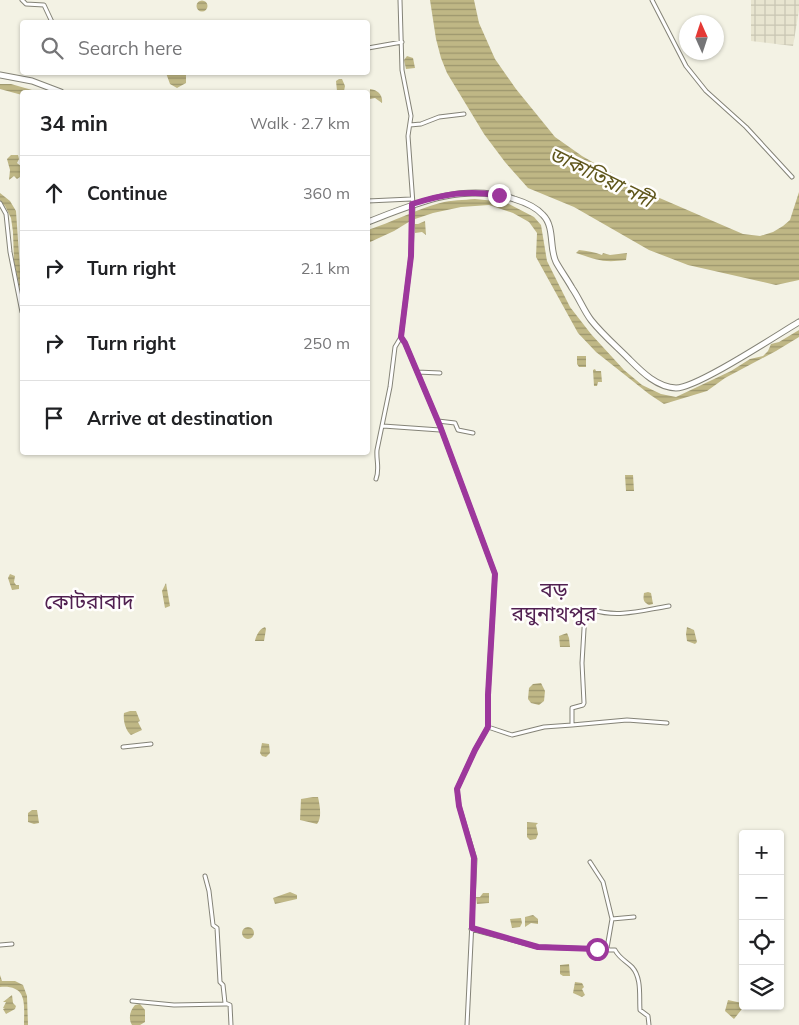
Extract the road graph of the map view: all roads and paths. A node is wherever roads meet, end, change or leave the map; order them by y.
1 (22, 0) edge
2 (400, 0) edge
3 (652, 0) edge
4 (51, 20) edge
5 (402, 42) junction
6 (370, 48) edge
7 (0, 74) edge
8 (56, 90) edge
9 (464, 114) dead end
10 (410, 124) junction
11 (792, 177) dead end
12 (370, 201) edge
13 (412, 202) junction
14 (0, 203) edge
15 (370, 221) edge
16 (20, 302) edge
17 (799, 322) edge
18 (401, 337) junction
19 (417, 372) junction
20 (440, 373) dead end
21 (438, 422) junction
22 (383, 426) junction
23 (440, 430) junction
24 (473, 433) dead end
25 (376, 479) dead end
26 (669, 606) dead end
27 (667, 723) dead end
28 (572, 725) junction
29 (488, 727) junction
30 (151, 744) dead end
31 (123, 747) dead end
32 (590, 862) dead end
33 (205, 876) dead end
34 (634, 917) dead end
35 (612, 919) junction
36 (472, 928) junction
37 (12, 944) dead end
38 (0, 945) edge
39 (607, 948) junction
40 (132, 1001) dead end
41 (226, 1004) junction
42 (231, 1025) edge
43 (467, 1025) edge
44 (649, 1025) edge

1 - 4 street
2 - 5 street
3 - 11 street
5 - 6 street
5 - 10 street
7 - 8 main road
9 - 10 street
10 - 13 street
12 - 13 street
13 - 15 main road
13 - 17 main road
13 - 18 street
14 - 16 street
18 - 19 street
18 - 22 street
19 - 20 street
19 - 21 street
21 - 23 street
21 - 24 street
22 - 23 street
22 - 25 street
23 - 29 street
26 - 28 street
27 - 28 street
28 - 29 street
29 - 36 street
30 - 31 street
32 - 35 street
33 - 41 street
34 - 35 street
35 - 39 street
36 - 39 street
36 - 43 street
37 - 38 street
39 - 44 street
40 - 41 street
41 - 42 street

